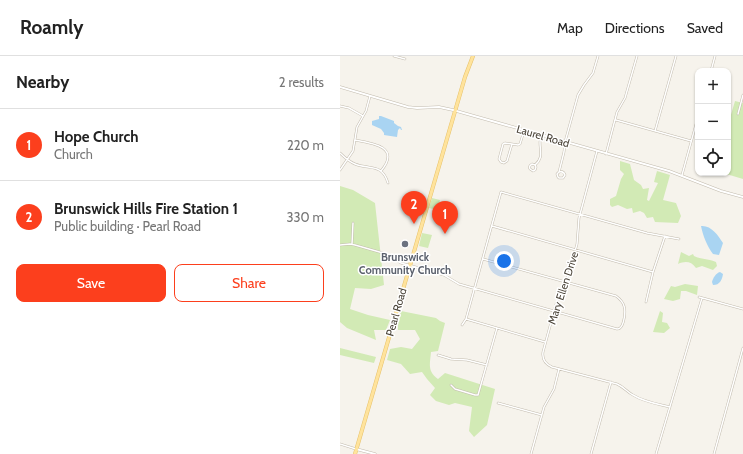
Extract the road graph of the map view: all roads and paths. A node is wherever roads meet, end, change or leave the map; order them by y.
1 (394, 56) edge
2 (473, 56) edge
3 (598, 56) edge
4 (637, 56) edge
5 (676, 56) edge
6 (715, 56) edge
7 (405, 59) dead end
8 (712, 68) edge
9 (340, 87) edge
10 (743, 94) edge
11 (370, 96) junction
12 (340, 106) edge
13 (456, 111) junction
14 (738, 114) dead end
15 (363, 116) junction
16 (615, 120) junction
17 (695, 127) edge
18 (524, 130) junction
19 (655, 130) junction
20 (541, 135) junction
21 (355, 140) junction
22 (691, 141) junction
23 (565, 142) junction
24 (512, 144) junction
25 (597, 151) junction
26 (340, 153) edge
27 (606, 154) junction
28 (348, 159) junction
29 (535, 165) dead end
30 (340, 170) edge
31 (381, 171) junction
32 (559, 172) dead end
33 (682, 175) junction
34 (388, 183) dead end
35 (743, 197) edge
36 (580, 214) junction
37 (353, 223) dead end
38 (492, 226) junction
39 (665, 236) junction
40 (679, 239) dead end
41 (352, 244) junction
42 (340, 245) edge
43 (575, 250) junction
44 (483, 259) junction
45 (410, 265) junction
46 (654, 272) junction
47 (566, 282) junction
48 (475, 289) junction
49 (698, 297) dead end
50 (702, 298) junction
51 (646, 302) dead end
52 (743, 309) edge
53 (554, 311) junction
54 (466, 319) junction
55 (462, 325) dead end
56 (497, 328) junction
57 (545, 342) junction
58 (743, 348) edge
59 (438, 355) dead end
60 (487, 365) junction
61 (559, 368) junction
62 (611, 382) junction
63 (451, 385) dead end
64 (498, 403) dead end
65 (670, 407) junction
66 (542, 415) junction
67 (340, 444) edge
68 (356, 449) junction
69 (355, 454) edge
70 (375, 454) edge
71 (531, 454) edge
72 (591, 454) edge
73 (656, 454) edge
74 (714, 454) edge

1 - 7 street
2 - 13 main road, Pearl Road
3 - 23 street
4 - 16 street
5 - 19 street
6 - 8 street
9 - 11 street, Laurel Road
10 - 14 street
11 - 13 street, Laurel Road
11 - 15 street
12 - 15 street
13 - 18 street, Laurel Road
13 - 45 main road, Pearl Road
15 - 21 street
16 - 19 street
16 - 27 street
17 - 22 street
18 - 20 street, Laurel Road
18 - 24 street
19 - 22 street
20 - 23 street, Laurel Road
20 - 29 street
21 - 28 street
21 - 31 street
22 - 33 street
23 - 25 street, Laurel Road
23 - 32 street
24 - 24 street
25 - 27 street, Laurel Road
25 - 36 street, Mary Ellen Drive
26 - 28 street
27 - 33 street, Laurel Road
28 - 30 street
28 - 31 street
31 - 34 street
33 - 35 street, Laurel Road
36 - 38 street
36 - 39 street
36 - 43 street, Mary Ellen Drive
37 - 41 street
38 - 43 street
38 - 44 street
39 - 40 street
39 - 46 street
41 - 42 street
41 - 45 street
43 - 46 street
43 - 47 street, Mary Ellen Drive
44 - 47 street
44 - 48 street
45 - 48 street
45 - 68 main road, Pearl Road
46 - 51 street
47 - 53 street, Mary Ellen Drive
47 - 53 street
48 - 53 street
48 - 54 street
49 - 50 street
50 - 52 street
50 - 65 street
53 - 57 street, Mary Ellen Drive
54 - 55 street
54 - 56 street
56 - 57 street
56 - 60 street
57 - 61 street, Mary Ellen Drive
58 - 74 street
59 - 60 street
60 - 63 street
61 - 62 street
61 - 66 street
62 - 65 street
62 - 72 street
64 - 66 street
65 - 73 street
66 - 71 street
67 - 68 street
68 - 69 main road, Pearl Road
68 - 70 street

